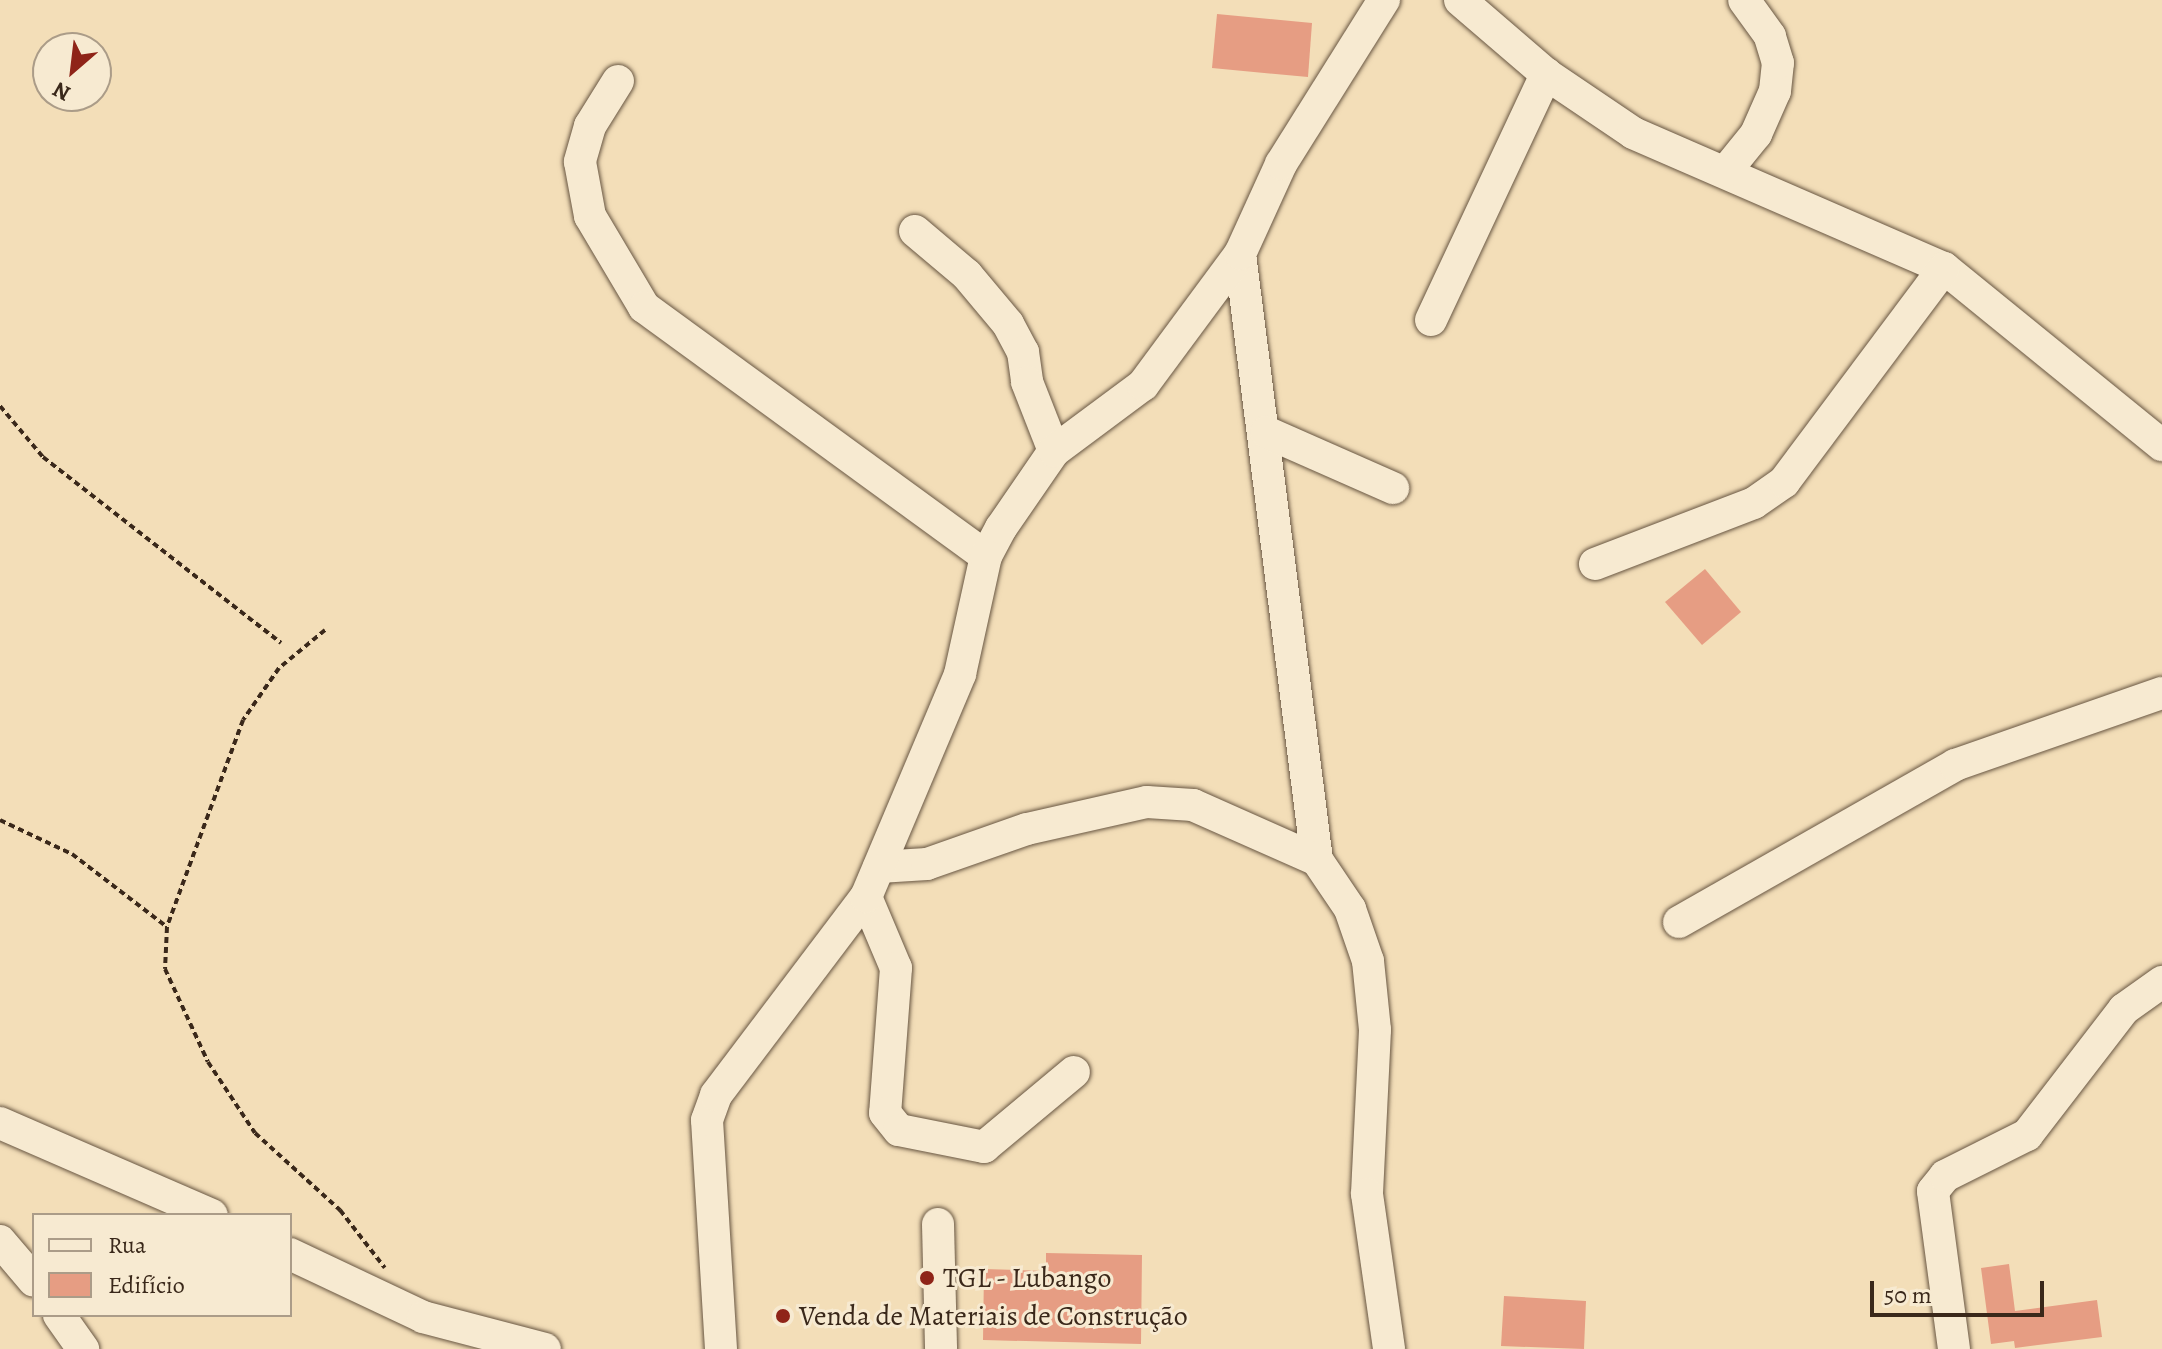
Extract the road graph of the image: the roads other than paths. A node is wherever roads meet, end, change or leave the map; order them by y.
1 (1384, 0) edge
2 (1460, 0) edge
3 (1744, 0) edge
4 (1546, 74) junction
5 (618, 81) dead end
6 (1726, 171) junction
7 (915, 231) dead end
8 (1240, 254) junction
9 (1944, 268) junction
10 (1431, 320) dead end
11 (1266, 432) junction
12 (2162, 445) edge
13 (1054, 451) junction
14 (1393, 488) dead end
15 (986, 556) junction
16 (1595, 564) dead end
17 (2162, 693) edge
18 (1317, 860) junction
19 (879, 867) junction
20 (866, 897) junction
21 (1679, 922) dead end
22 (2162, 982) edge
23 (1074, 1072) dead end
24 (0, 1123) edge
25 (207, 1213) edge
26 (938, 1224) dead end
27 (0, 1241) edge
28 (292, 1255) edge
29 (32, 1279) edge
30 (60, 1317) edge
31 (83, 1349) edge
32 (545, 1349) edge
33 (721, 1349) edge
34 (941, 1349) edge
35 (1389, 1349) edge
36 (1954, 1349) edge

1 - 8 street
2 - 4 street
3 - 6 street
4 - 6 street
4 - 10 street
5 - 15 street
6 - 9 street
7 - 13 street
8 - 11 street
8 - 13 street
9 - 12 street
9 - 16 street
11 - 14 street
11 - 18 street
13 - 15 street
15 - 19 street
17 - 21 street
18 - 19 street
18 - 35 street
19 - 20 street
20 - 23 street
20 - 33 street
22 - 36 street
24 - 25 street
26 - 34 street
27 - 29 street
28 - 32 street
30 - 31 street

